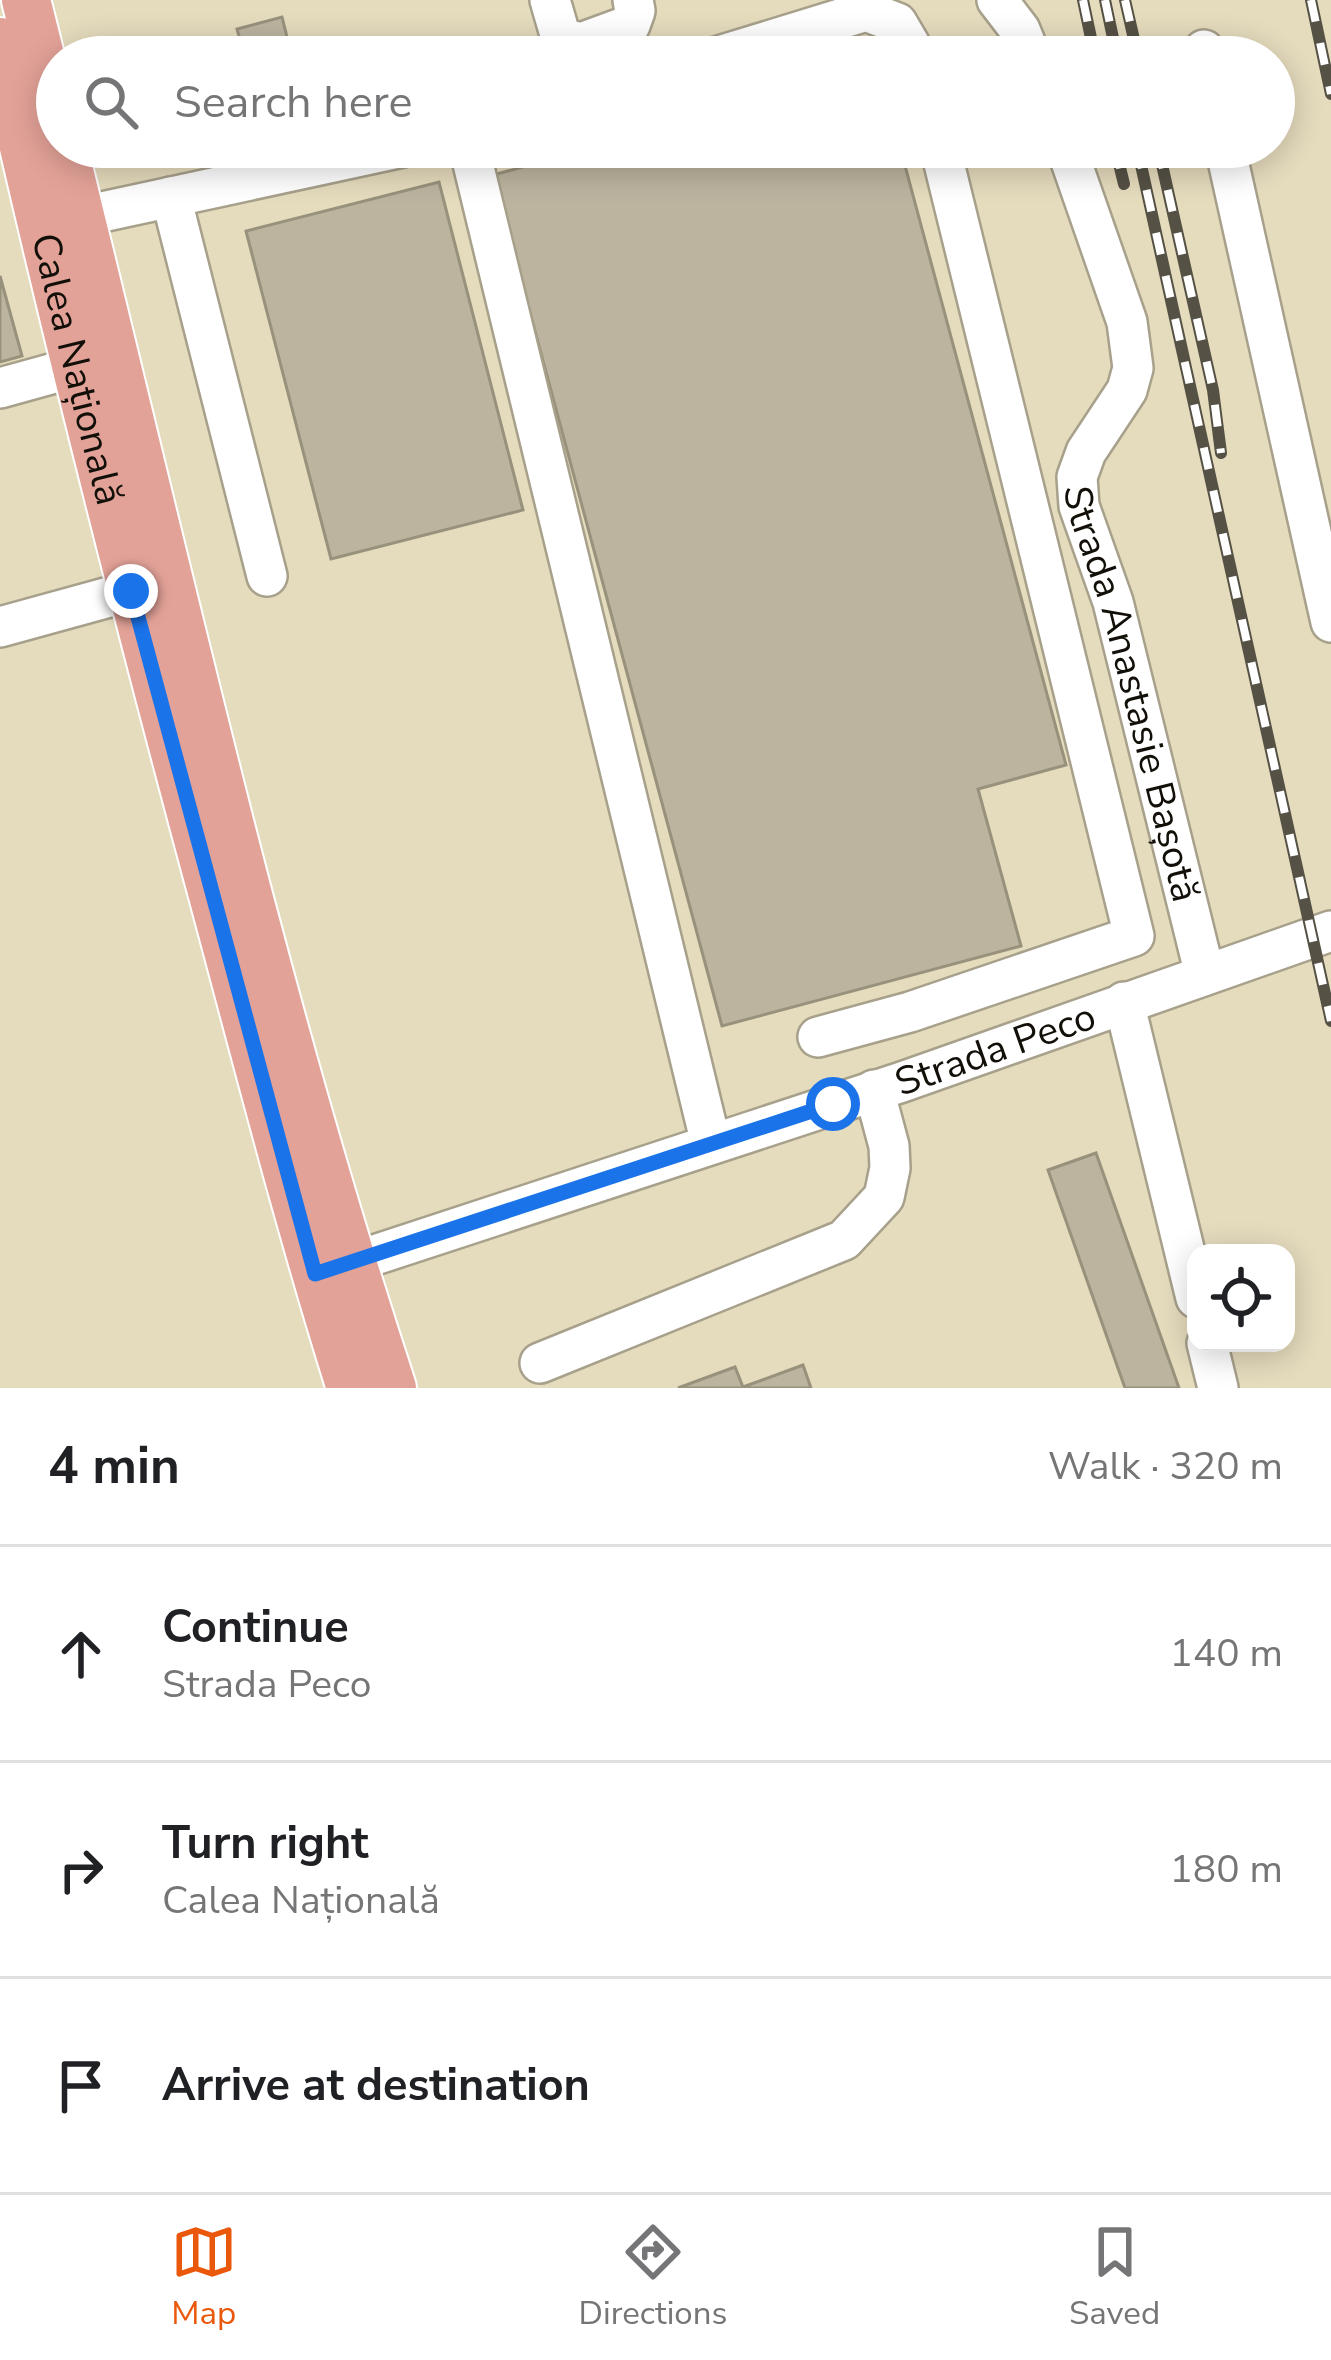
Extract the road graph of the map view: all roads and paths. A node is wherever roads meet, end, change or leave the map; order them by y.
1 (25, 0) edge
2 (550, 0) edge
3 (633, 0) edge
4 (998, 0) edge
5 (560, 36) edge
6 (600, 36) edge
7 (784, 36) edge
8 (905, 36) edge
9 (1022, 36) edge
10 (0, 43) edge
11 (36, 43) edge
12 (36, 150) edge
13 (42, 168) edge
14 (62, 168) edge
15 (306, 168) edge
16 (474, 168) edge
17 (945, 168) edge
18 (1073, 168) edge
19 (1230, 168) edge
20 (171, 197) junction
21 (60, 221) junction
22 (76, 368) junction
23 (0, 388) edge
24 (267, 576) dead end
25 (131, 591) junction
26 (1331, 622) edge
27 (0, 627) edge
28 (1331, 931) edge
29 (1135, 936) junction
30 (1205, 975) junction
31 (1137, 998) junction
32 (910, 1012) junction
33 (818, 1037) dead end
34 (888, 1086) junction
35 (711, 1144) junction
36 (1187, 1252) edge
37 (333, 1269) junction
38 (1209, 1352) edge
39 (540, 1363) dead end
40 (351, 1388) edge
41 (392, 1388) edge
42 (1218, 1388) edge

1 - 10 street
1 - 11 main road
2 - 5 street
3 - 6 street
4 - 9 street
7 - 8 street
10 - 12 main road, Calea Națională
13 - 21 main road, Calea Națională
14 - 21 main road, Calea Națională
15 - 20 street
16 - 35 street
17 - 29 street
18 - 30 street, Strada Anastasie Bașotă
19 - 26 street
20 - 21 street
20 - 24 street
21 - 22 main road, Calea Națională
21 - 37 main road, Calea Națională
22 - 23 street
22 - 25 main road, Calea Națională
25 - 27 street
25 - 37 main road, Calea Națională
28 - 30 street, Strada Peco
29 - 31 street
29 - 32 street
30 - 31 street, Strada Peco
31 - 34 street, Strada Peco
31 - 36 street
32 - 33 street
32 - 34 street
34 - 35 street, Strada Peco
34 - 39 street
35 - 37 street, Strada Peco
37 - 40 main road, Calea Națională
37 - 41 main road, Calea Națională
38 - 42 street

